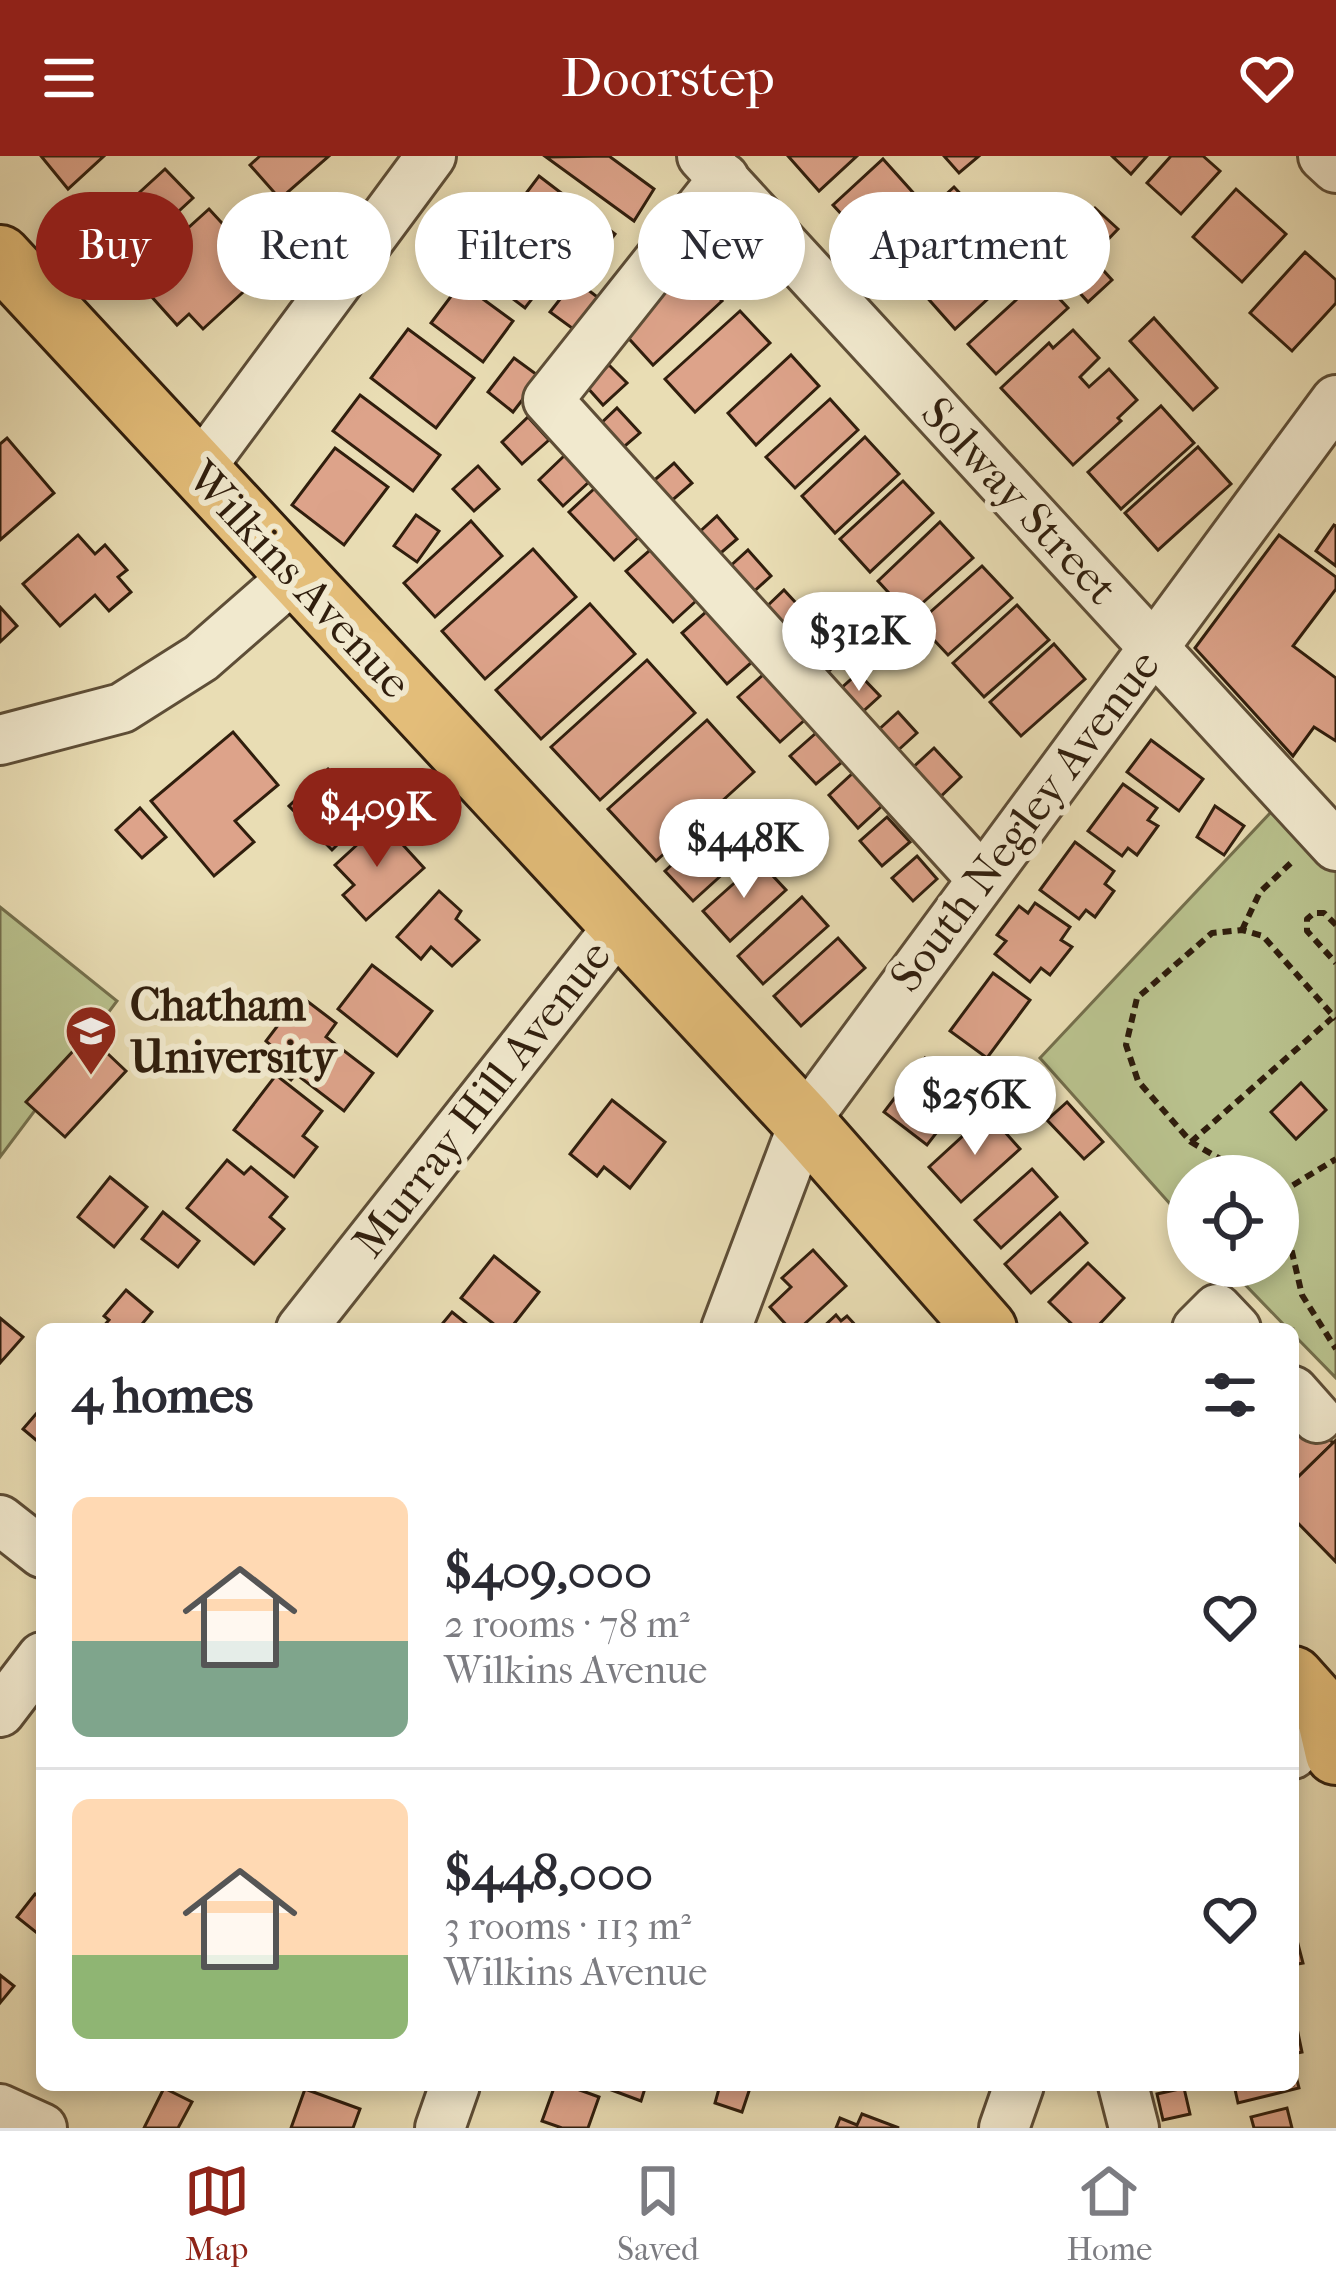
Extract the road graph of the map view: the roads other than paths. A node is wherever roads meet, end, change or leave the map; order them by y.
1 (431, 156) edge
2 (1323, 156) edge
3 (713, 167) edge
4 (1336, 168) edge
5 (0, 256) edge
6 (1336, 400) edge
7 (198, 471) junction
8 (296, 575) junction
9 (1154, 648) junction
10 (0, 740) edge
11 (1320, 828) edge
12 (981, 878) junction
13 (619, 926) junction
14 (804, 1122) junction
15 (306, 1323) edge
16 (728, 1323) edge
17 (981, 1323) edge
18 (1203, 1323) edge
19 (1230, 1323) edge
20 (0, 1520) edge
21 (36, 1548) edge
22 (36, 1666) edge
23 (0, 1712) edge
24 (453, 2091) edge
25 (1017, 2091) edge
26 (1125, 2091) edge
27 (0, 2109) edge
28 (42, 2128) edge
29 (440, 2128) edge
30 (1004, 2128) edge
31 (1134, 2128) edge

1 - 7 street
2 - 4 street
3 - 9 street, Solway Street
3 - 12 street
5 - 7 main road, Wilkins Avenue
6 - 9 street, South Negley Avenue
7 - 8 main road, Wilkins Avenue
8 - 10 street
8 - 13 main road, Wilkins Avenue
9 - 11 street, Solway Street
9 - 12 street, South Negley Avenue
12 - 14 street, South Negley Avenue
13 - 14 main road, Wilkins Avenue
13 - 15 street, Murray Hill Avenue
14 - 16 street, South Negley Avenue
14 - 17 main road, Wilkins Avenue
18 - 19 street
20 - 21 street
22 - 23 street
24 - 29 street
25 - 30 street
26 - 31 street
27 - 28 street

